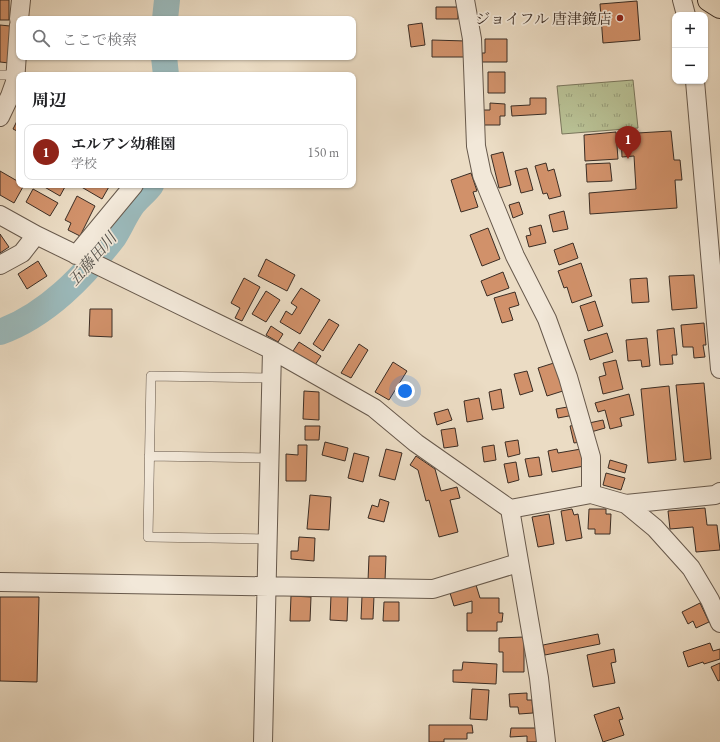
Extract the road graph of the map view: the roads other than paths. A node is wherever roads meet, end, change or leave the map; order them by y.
1 (21, 0) edge
2 (465, 0) edge
3 (682, 0) edge
4 (709, 0) edge
5 (720, 7) edge
6 (685, 12) edge
7 (19, 16) edge
8 (16, 38) edge
9 (8, 75) edge
10 (695, 84) edge
11 (0, 117) edge
12 (132, 188) edge
13 (712, 199) edge
14 (0, 215) edge
15 (36, 235) junction
16 (76, 255) junction
17 (0, 265) edge
18 (272, 350) junction
19 (720, 369) edge
20 (272, 378) junction
21 (149, 456) junction
22 (270, 458) junction
23 (720, 492) edge
24 (592, 494) junction
25 (626, 504) junction
26 (510, 509) junction
27 (268, 539) junction
28 (518, 563) junction
29 (0, 582) edge
30 (267, 587) junction
31 (720, 623) edge
32 (263, 742) edge
33 (546, 742) edge

1 - 7 street
2 - 24 street
3 - 6 street
4 - 5 main road
8 - 9 street
9 - 11 street
10 - 13 street
12 - 16 street
13 - 19 street
14 - 15 street
15 - 16 street
15 - 17 street
16 - 18 street
18 - 20 street
18 - 26 street
20 - 21 lane
20 - 22 street
21 - 22 lane
21 - 27 lane
22 - 27 street
23 - 25 street
24 - 25 street
24 - 26 street
25 - 31 street
26 - 28 street
27 - 30 street
28 - 30 street
28 - 33 street
29 - 30 street
30 - 32 street

